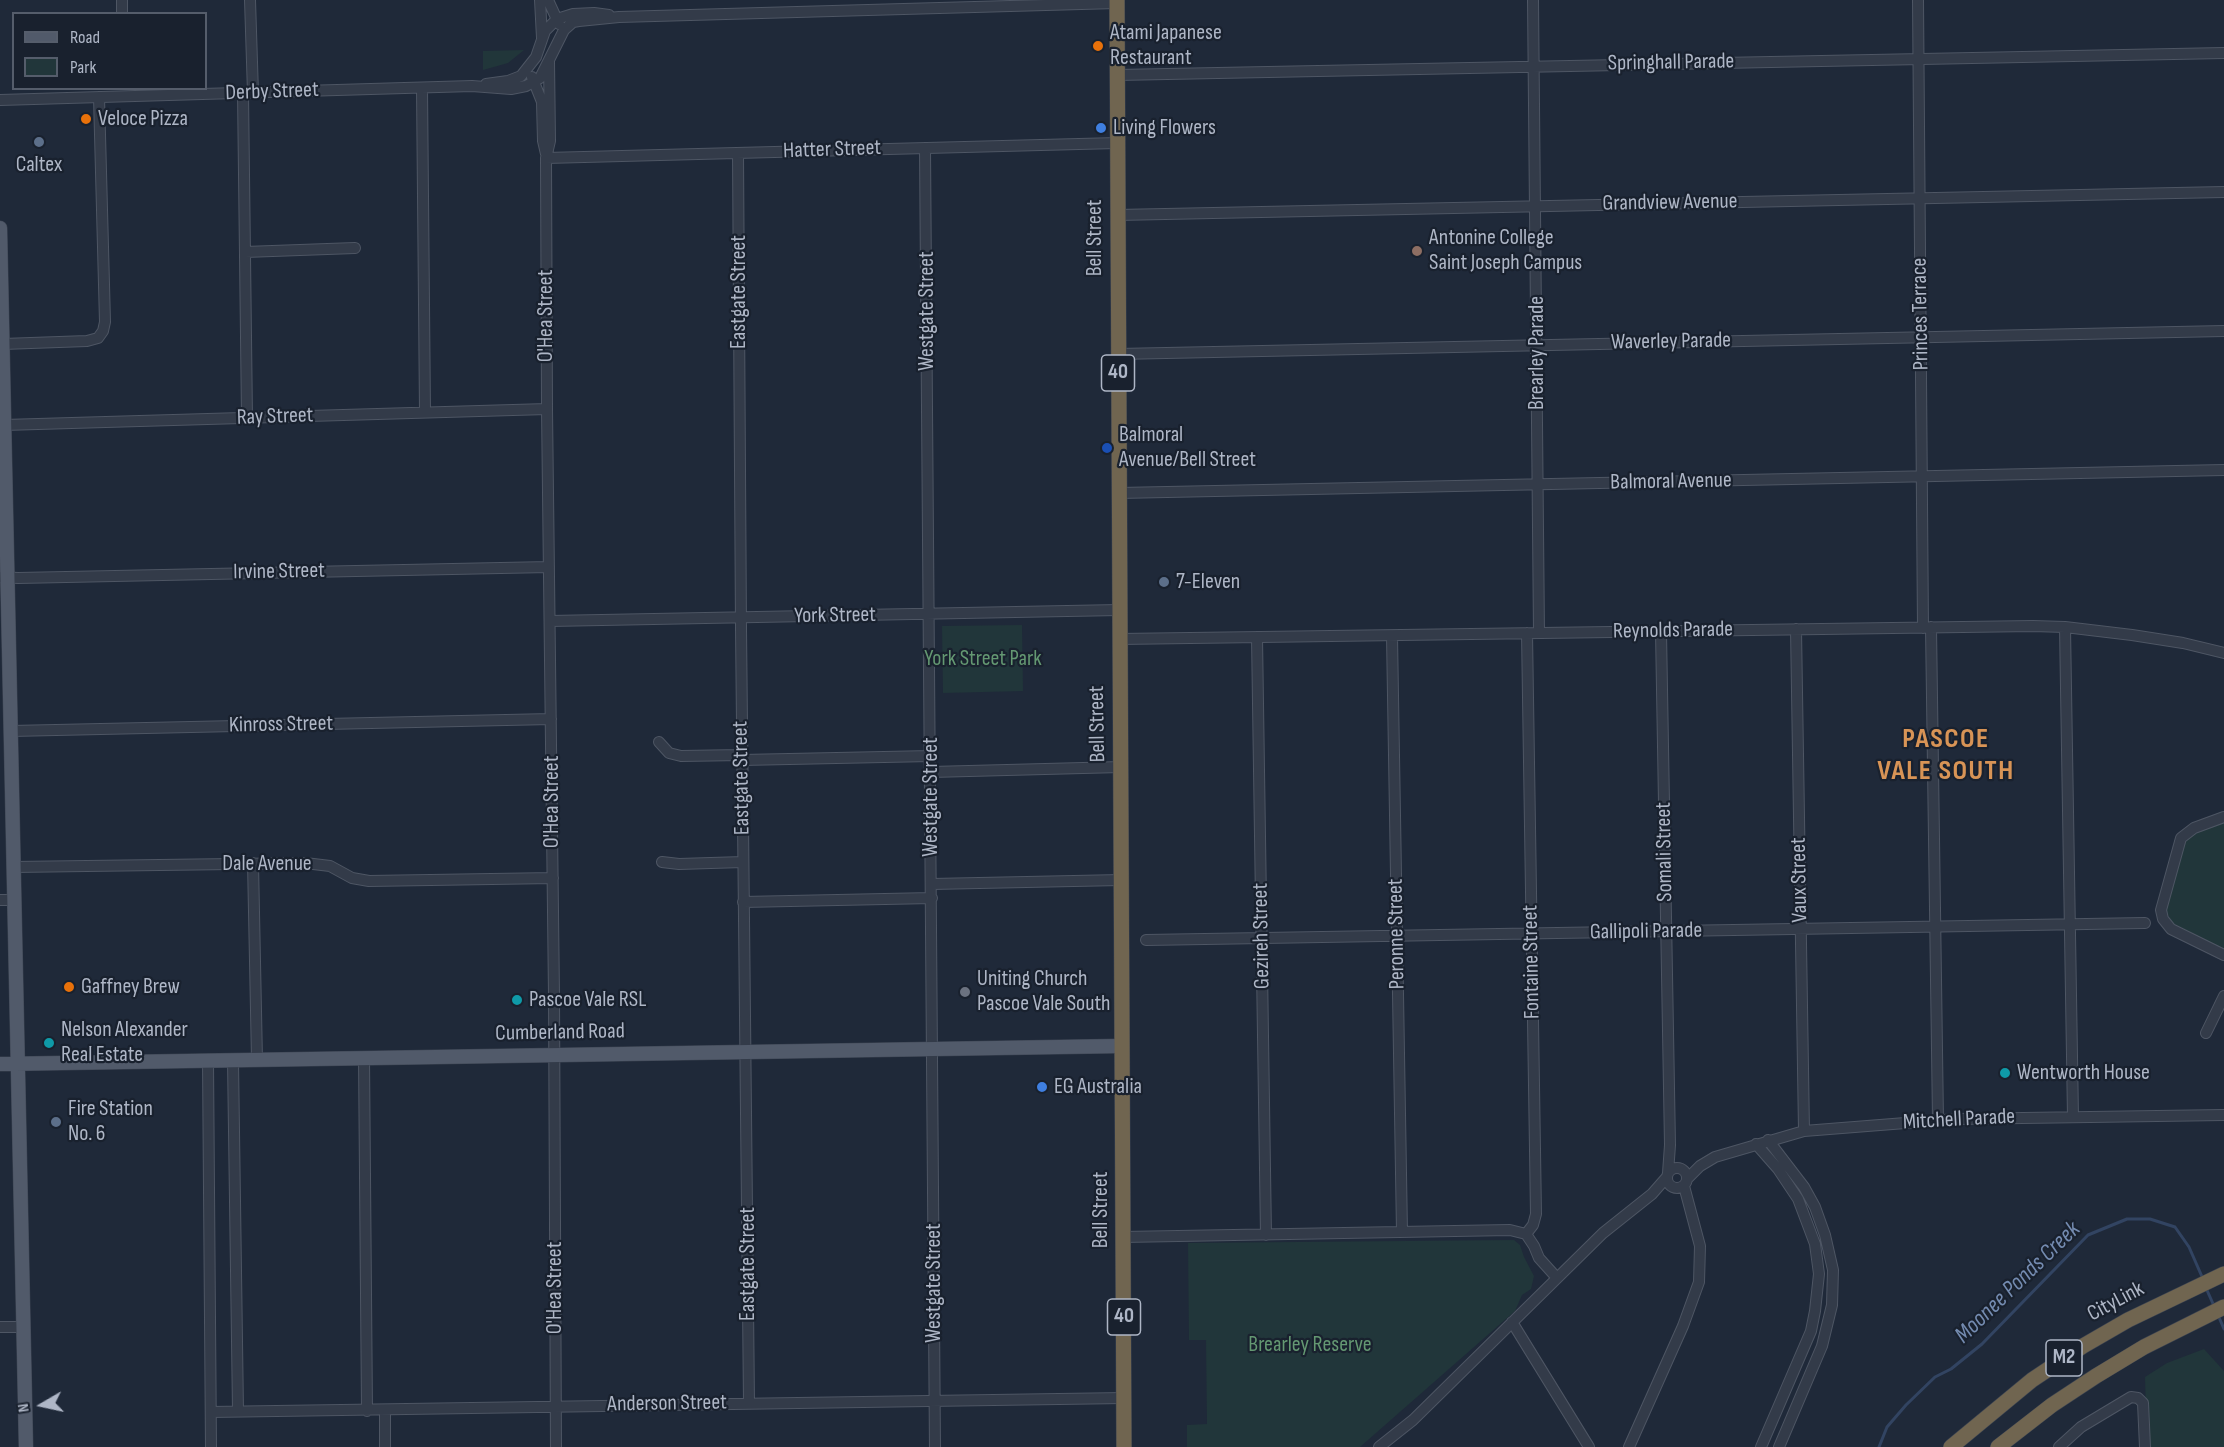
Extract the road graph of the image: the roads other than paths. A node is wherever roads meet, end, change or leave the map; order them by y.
1 (250, 0) edge
2 (540, 0) edge
3 (548, 0) edge
4 (1533, 0) edge
5 (1918, 0) edge
6 (1118, 1) edge
7 (619, 16) junction
8 (557, 20) junction
9 (542, 38) junction
10 (559, 39) junction
11 (2224, 52) edge
12 (536, 57) junction
13 (1918, 58) junction
14 (549, 61) junction
15 (1534, 66) junction
16 (1117, 75) junction
17 (535, 82) junction
18 (472, 86) junction
19 (422, 88) junction
20 (124, 92) edge
21 (248, 93) junction
22 (99, 97) junction
23 (0, 100) edge
24 (1117, 143) junction
25 (926, 148) junction
26 (738, 153) junction
27 (546, 158) junction
28 (2224, 192) edge
29 (1920, 198) junction
30 (1535, 206) junction
31 (1117, 214) junction
32 (0, 228) edge
33 (355, 248) dead end
34 (245, 252) junction
35 (2224, 331) edge
36 (1921, 337) junction
37 (3, 344) junction
38 (1536, 345) junction
39 (1118, 354) junction
40 (547, 409) junction
41 (425, 412) junction
42 (247, 418) junction
43 (4, 426) junction
44 (2224, 470) edge
45 (1922, 477) junction
46 (1538, 485) junction
47 (1119, 493) junction
48 (549, 567) junction
49 (4, 577) edge
50 (1119, 610) junction
51 (930, 615) junction
52 (741, 618) junction
53 (550, 621) junction
54 (2065, 627) junction
55 (1927, 628) junction
56 (1796, 629) junction
57 (1662, 632) junction
58 (1527, 633) junction
59 (1539, 633) junction
60 (1392, 636) junction
61 (1257, 638) junction
62 (1120, 639) junction
63 (2224, 653) edge
64 (551, 719) junction
65 (8, 738) edge
66 (659, 742) dead end
67 (931, 756) junction
68 (742, 758) junction
69 (1121, 767) junction
70 (931, 771) junction
71 (2224, 817) edge
72 (662, 862) dead end
73 (743, 862) junction
74 (253, 863) junction
75 (14, 867) junction
76 (553, 878) junction
77 (1121, 880) junction
78 (932, 884) junction
79 (932, 898) junction
80 (0, 900) edge
81 (15, 900) junction
82 (743, 902) junction
83 (2145, 923) dead end
84 (2071, 924) junction
85 (1936, 927) junction
86 (1801, 929) junction
87 (1666, 931) junction
88 (1531, 934) junction
89 (1397, 936) junction
90 (1262, 938) junction
91 (1146, 940) dead end
92 (2224, 955) edge
93 (2224, 996) edge
94 (2206, 1033) dead end
95 (1121, 1046) junction
96 (932, 1049) junction
97 (746, 1052) junction
98 (554, 1054) junction
99 (364, 1058) junction
100 (257, 1060) junction
101 (208, 1061) junction
102 (233, 1061) junction
103 (0, 1064) edge
104 (18, 1064) junction
105 (2224, 1114) edge
106 (2073, 1117) junction
107 (1938, 1120) junction
108 (1804, 1131) junction
109 (1768, 1140) junction
110 (1756, 1144) junction
111 (1676, 1178) junction
112 (1402, 1232) junction
113 (1526, 1234) junction
114 (1266, 1235) junction
115 (1123, 1237) junction
116 (2223, 1274) edge
117 (1557, 1278) junction
118 (2224, 1307) edge
119 (1512, 1322) junction
120 (24, 1326) junction
121 (0, 1327) edge
122 (1124, 1398) junction
123 (935, 1400) junction
124 (749, 1403) junction
125 (556, 1406) junction
126 (385, 1410) junction
127 (238, 1411) junction
128 (367, 1411) junction
129 (211, 1412) junction
130 (26, 1447) edge
131 (211, 1447) edge
132 (385, 1447) edge
133 (556, 1447) edge
134 (935, 1447) edge
135 (1124, 1447) edge
136 (1379, 1447) edge
137 (1589, 1447) edge
138 (1629, 1447) edge
139 (1761, 1447) edge
140 (1779, 1447) edge
141 (1951, 1447) edge
142 (1998, 1447) edge
143 (2059, 1447) edge
144 (2145, 1447) edge

1 - 21 street
2 - 9 street
3 - 8 street
4 - 15 street, Brearley Parade
5 - 13 street, Princes Terrace
6 - 7 street
6 - 16 highway, Bell Street / 40
7 - 8 street
7 - 10 street
8 - 9 street
8 - 10 street
9 - 12 street, Derby Street
10 - 14 street
11 - 13 street, Springhall Parade
12 - 17 street, O'Hea Street
12 - 18 street, Derby Street
13 - 15 street, Springhall Parade
13 - 29 street, Princes Terrace
14 - 17 street
14 - 27 street, O'Hea Street
15 - 16 street, Springhall Parade
15 - 30 street, Brearley Parade
16 - 24 highway, Bell Street / 40
17 - 18 street, Derby Street
17 - 27 street, O'Hea Street
18 - 19 street, Derby Street
19 - 21 street, Derby Street
19 - 41 street
20 - 21 street, Derby Street
20 - 22 street, Derby Street
21 - 34 street
22 - 23 street, Derby Street
22 - 37 street
24 - 25 street, Hatter Street
24 - 31 highway, Bell Street / 40
25 - 26 street, Hatter Street
25 - 51 street, Westgate Street
26 - 27 street, Hatter Street
26 - 52 street, Eastgate Street
27 - 40 street, O'Hea Street
28 - 29 street, Grandview Avenue
29 - 30 street, Grandview Avenue
29 - 36 street, Princes Terrace
30 - 31 street, Grandview Avenue
30 - 38 street, Brearley Parade
31 - 39 highway, Bell Street / 40
32 - 37 main road
33 - 34 street
34 - 42 street
35 - 36 street, Waverley Parade
36 - 38 street, Waverley Parade
36 - 45 street, Princes Terrace
37 - 43 main road
38 - 39 street, Waverley Parade
38 - 46 street, Brearley Parade
39 - 47 highway, Bell Street / 40
40 - 41 street, Ray Street
40 - 48 street, O'Hea Street
41 - 42 street, Ray Street
42 - 43 street, Ray Street
43 - 49 main road
44 - 45 street, Balmoral Avenue
45 - 46 street, Balmoral Avenue
45 - 55 street, Princes Terrace
46 - 47 street, Balmoral Avenue
46 - 59 street, Brearley Parade
47 - 50 highway, Bell Street / 40
48 - 49 street, Irvine Street
48 - 53 street, O'Hea Street
49 - 65 main road
50 - 51 street, York Street
50 - 62 highway, Bell Street / 40
51 - 52 street, York Street
51 - 67 street, Westgate Street
52 - 53 street, York Street
52 - 68 street, Eastgate Street
53 - 64 street, O'Hea Street
54 - 55 street, Reynolds Parade
54 - 63 street, Reynolds Parade
54 - 84 street
55 - 56 street, Reynolds Parade
55 - 85 street, Princes Terrace
56 - 57 street, Reynolds Parade
56 - 86 street, Vaux Street
57 - 59 street, Reynolds Parade
57 - 87 street, Somali Street
58 - 59 street, Reynolds Parade
58 - 60 street, Reynolds Parade
58 - 88 street, Fontaine Street
60 - 61 street, Reynolds Parade
60 - 89 street, Peronne Street
61 - 62 street, Reynolds Parade
61 - 90 street, Gezireh Street
62 - 69 highway, Bell Street / 40
64 - 65 street, Kinross Street
64 - 76 street, O'Hea Street
65 - 75 main road
66 - 68 street
67 - 68 street
67 - 70 street, Westgate Street
68 - 73 street, Eastgate Street
69 - 70 street
69 - 77 highway, Bell Street / 40
70 - 78 street, Westgate Street
71 - 92 street
72 - 73 street
73 - 82 street, Eastgate Street
74 - 75 street, Dale Avenue
74 - 76 street, Dale Avenue
74 - 100 street
75 - 81 main road
76 - 98 street, O'Hea Street
77 - 78 street
77 - 95 highway, Bell Street / 40
78 - 79 street, Westgate Street
79 - 82 street
79 - 96 street, Westgate Street
80 - 81 street
81 - 104 main road
82 - 97 street, Eastgate Street
83 - 84 street, Gallipoli Parade
84 - 85 street, Gallipoli Parade
84 - 106 street
85 - 86 street, Gallipoli Parade
85 - 107 street, Princes Terrace
86 - 87 street, Gallipoli Parade
86 - 108 street, Vaux Street
87 - 88 street, Gallipoli Parade
87 - 111 street, Somali Street
88 - 89 street, Gallipoli Parade
88 - 113 street, Fontaine Street
89 - 90 street, Gallipoli Parade
89 - 112 street, Peronne Street
90 - 91 street, Gallipoli Parade
90 - 114 street, Gezireh Street
93 - 94 street
95 - 96 main road, Cumberland Road
95 - 115 highway, Bell Street / 40
96 - 97 main road, Cumberland Road
96 - 123 street, Westgate Street
97 - 98 main road, Cumberland Road
97 - 124 street, Eastgate Street
98 - 99 main road, Cumberland Road
98 - 125 street, O'Hea Street
99 - 100 main road, Cumberland Road
99 - 128 street
100 - 102 main road, Cumberland Road
101 - 102 main road, Cumberland Road
101 - 104 main road, Cumberland Road
101 - 129 street
102 - 127 street
103 - 104 main road, Cumberland Road
104 - 120 main road
105 - 106 street, Mitchell Parade
106 - 107 street, Mitchell Parade
107 - 108 street, Mitchell Parade
108 - 109 street, Mitchell Parade
109 - 110 street, Mitchell Parade
109 - 140 street
110 - 111 street, Mitchell Parade
110 - 139 street
111 - 117 street, Mitchell Parade
111 - 138 street, Somali Street
112 - 113 street
112 - 114 street
113 - 117 street
114 - 115 street
115 - 122 highway, Bell Street / 40
116 - 141 highway, CityLink / M2
117 - 119 street, Mitchell Parade
118 - 142 highway, M2
119 - 136 street, Mitchell Parade
119 - 137 street
120 - 121 street
120 - 130 main road
122 - 123 street, Anderson Street
122 - 135 highway, Bell Street / 40
123 - 124 street, Anderson Street
123 - 134 street, Westgate Street
124 - 125 street, Anderson Street
125 - 126 street, Anderson Street
125 - 133 street, O'Hea Street
126 - 128 street, Anderson Street
126 - 132 street
127 - 128 street, Anderson Street
127 - 129 street, Anderson Street
129 - 131 street
143 - 144 street

